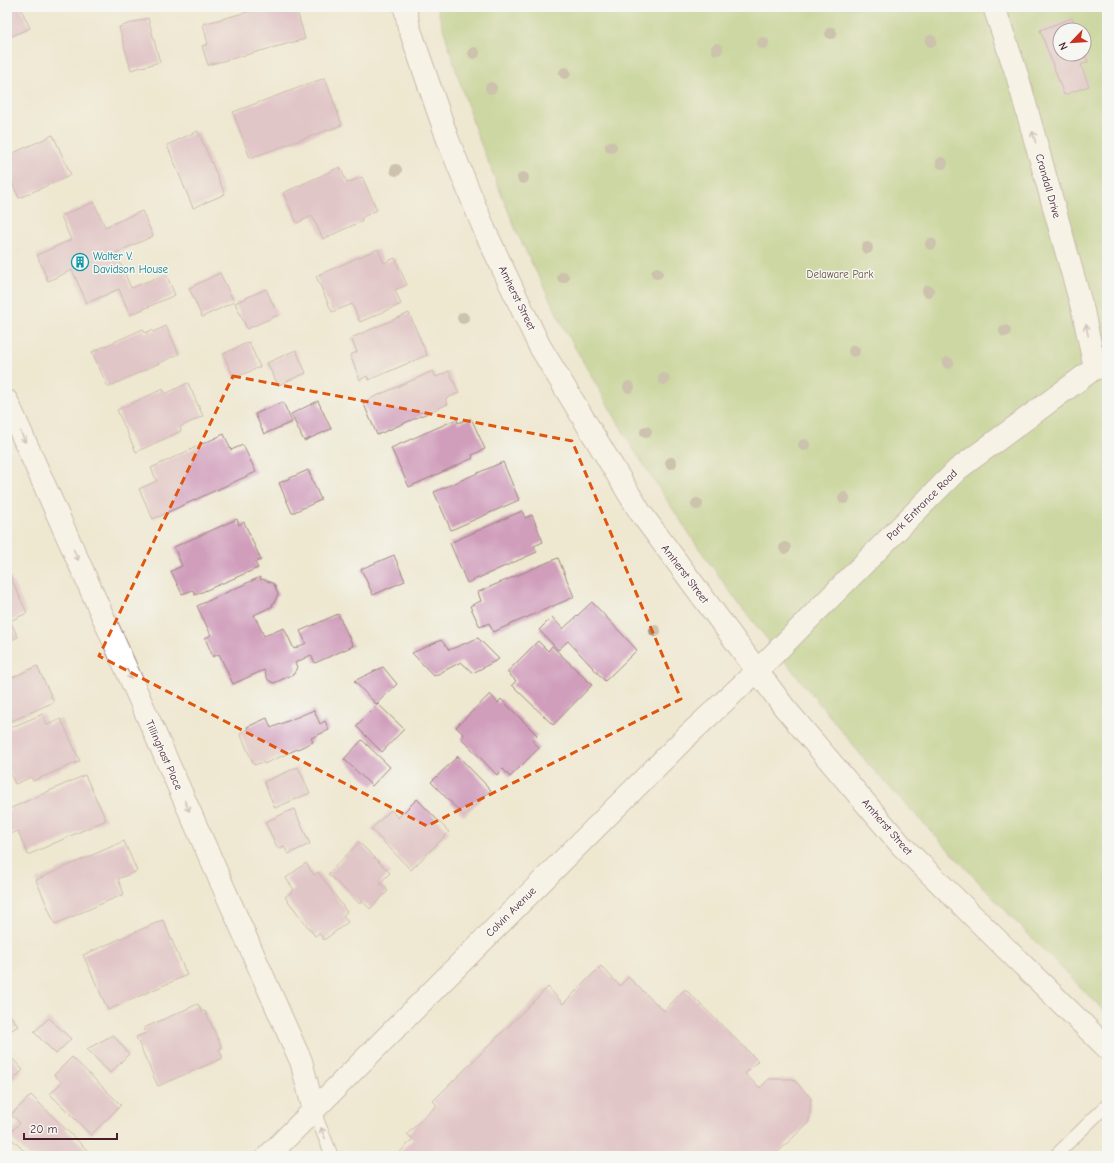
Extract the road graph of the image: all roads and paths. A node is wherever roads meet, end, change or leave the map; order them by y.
1 (405, 7) edge
2 (994, 7) edge
3 (1101, 368) edge
4 (7, 401) edge
5 (757, 671) junction
6 (1107, 1048) edge
7 (1107, 1105) edge
8 (314, 1111) junction
9 (268, 1156) edge
10 (332, 1156) edge
11 (1055, 1156) edge

1 - 5 street, Amherst Street
3 -> 2 street, Crandall Drive
3 - 5 street, Park Entrance Road
4 -> 8 street, Tillinghast Place
5 - 6 street, Amherst Street
5 - 8 street, Colvin Avenue
7 - 11 lane
8 - 9 street, Colvin Avenue
10 -> 8 lane

